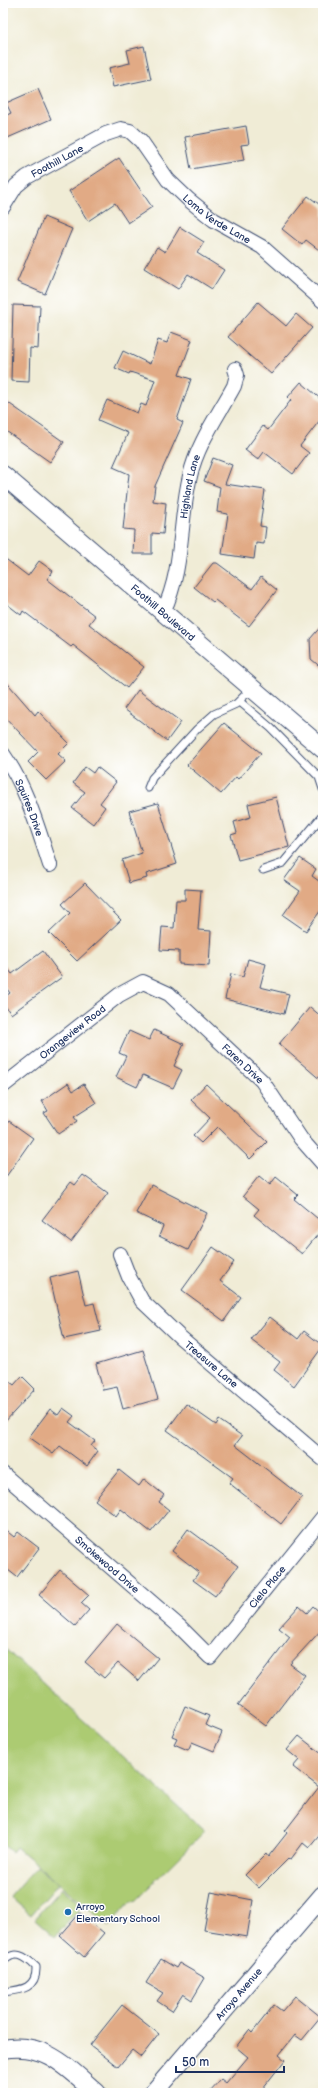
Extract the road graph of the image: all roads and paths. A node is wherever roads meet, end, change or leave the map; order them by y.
1 (121, 129) joint
2 (3, 207) edge
3 (323, 301) edge
4 (235, 369) dead end
5 (3, 475) edge
6 (163, 612) junction
7 (252, 688) junction
8 (239, 701) junction
9 (323, 749) edge
10 (3, 754) edge
11 (148, 788) dead end
12 (323, 789) edge
13 (323, 815) edge
14 (50, 865) dead end
15 (263, 870) dead end
16 (144, 982) joint
17 (3, 1086) edge
18 (323, 1164) edge
19 (120, 1254) dead end
20 (323, 1459) edge
21 (3, 1474) edge
22 (323, 1517) edge
23 (210, 1657) joint
24 (322, 1899) edge
25 (3, 1962) edge
26 (3, 1992) edge
27 (3, 2049) edge
28 (97, 2093) edge
29 (153, 2093) edge

1 - 2 street, Foothill Lane
1 - 3 street, Loma Verde Lane
4 - 6 street, Highland Lane
5 - 6 street, Foothill Boulevard
6 - 7 street, Foothill Boulevard
7 - 8 lane
7 - 9 street, Foothill Boulevard
8 - 11 lane
8 - 12 lane
10 - 14 street, Squires Drive
13 - 15 lane
16 - 17 street, Orangeview Road
16 - 18 street, Faren Drive
19 - 20 street, Treasure Lane
21 - 23 street, Smokewood Drive
22 - 23 street, Cielo Place
24 - 29 street, Arroyo Avenue
25 - 26 lane
27 - 28 street

